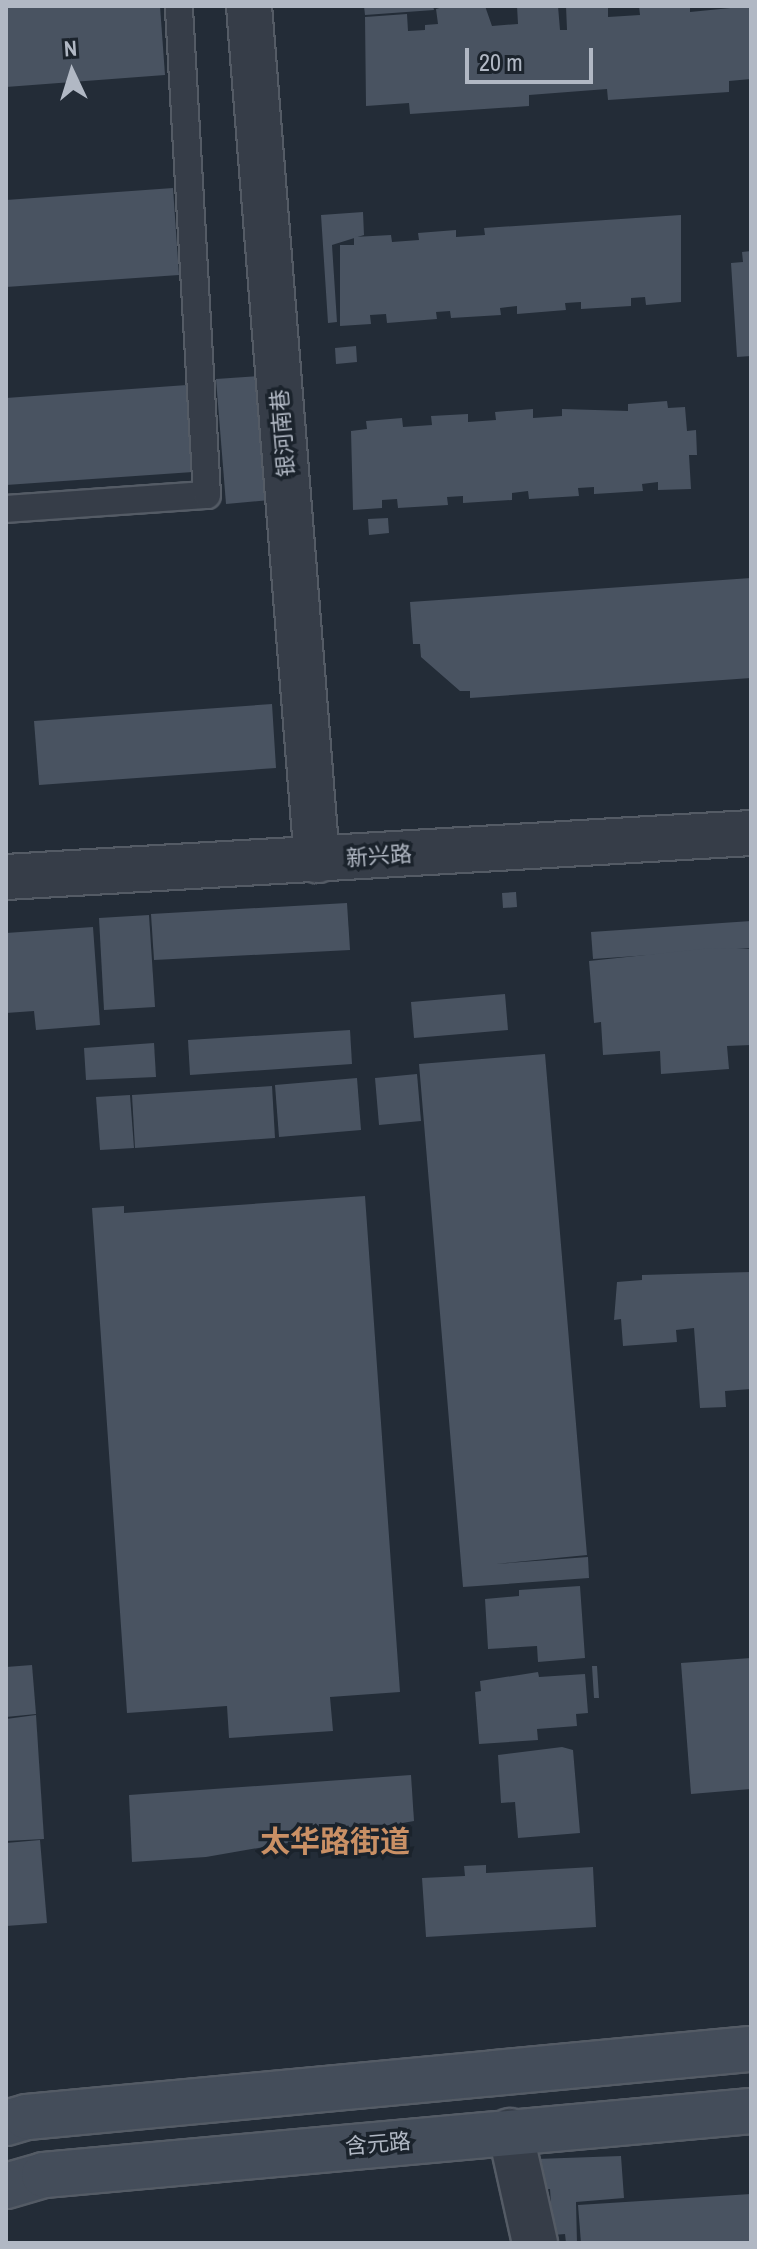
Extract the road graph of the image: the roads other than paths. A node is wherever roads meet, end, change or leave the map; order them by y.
1 (179, 6) edge
2 (249, 6) edge
3 (6, 509) edge
4 (751, 833) edge
5 (317, 860) junction
6 (6, 877) edge
7 (751, 2049) edge
8 (751, 2111) edge
9 (6, 2123) edge
10 (510, 2131) junction
11 (6, 2186) edge
12 (535, 2243) edge

1 - 3 lane
2 - 5 street, 银河南巷
4 - 5 street, 新兴路
5 - 6 street, 新兴路
7 - 9 main road
8 - 10 main road, 含元路
10 - 11 main road, 含元路
10 - 12 street

